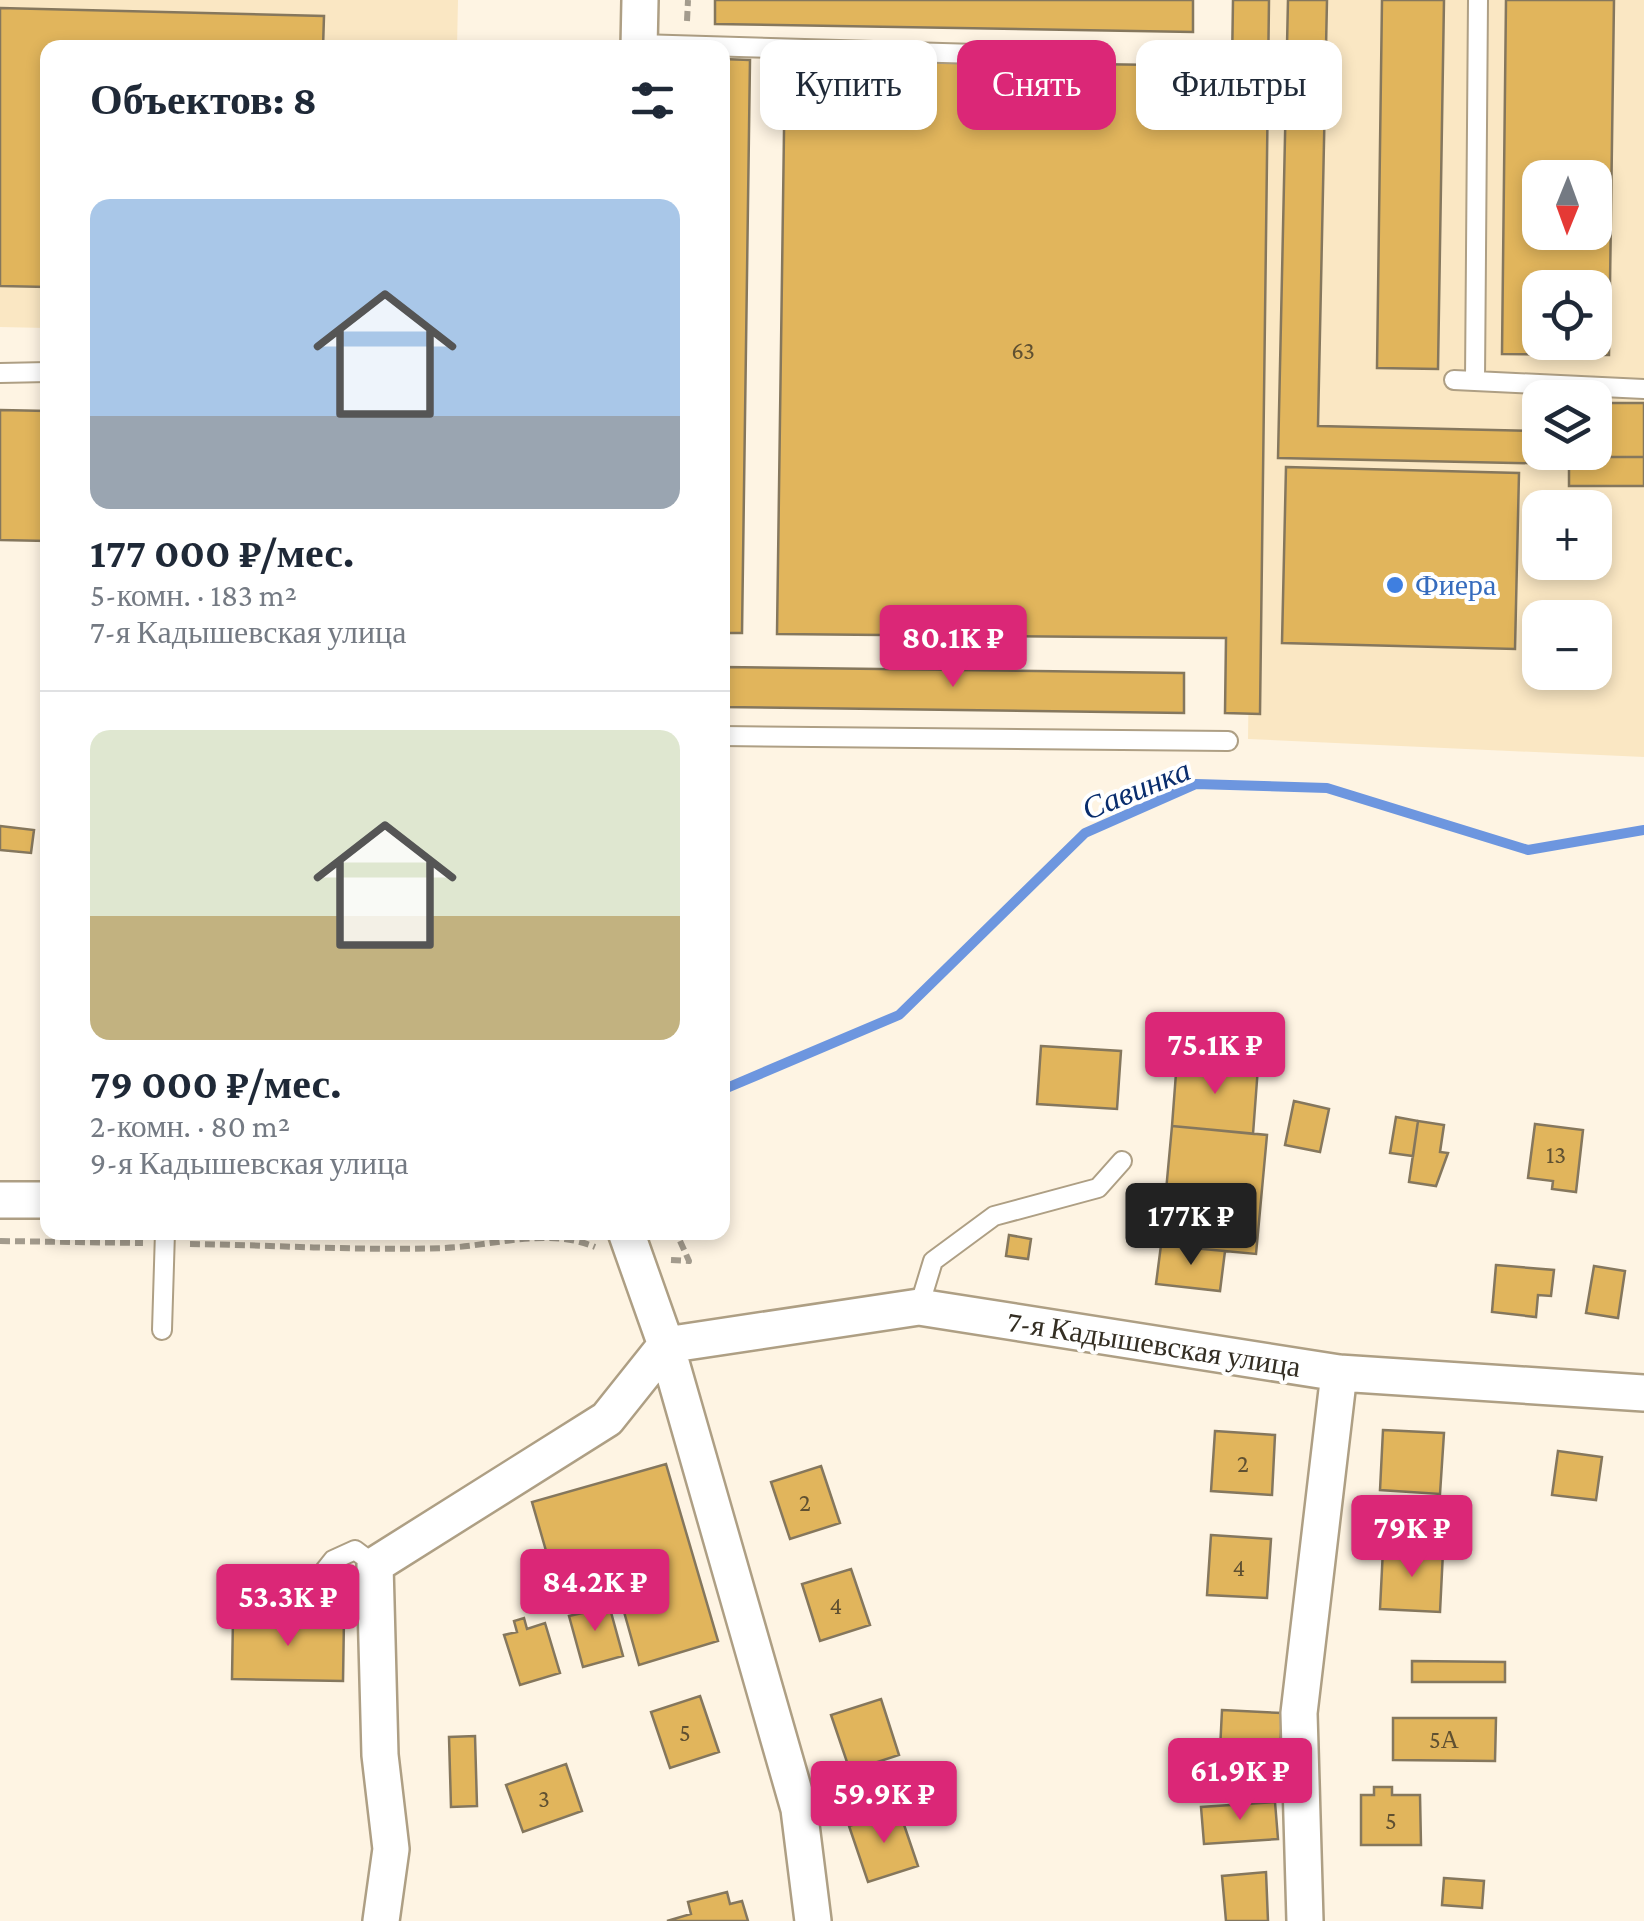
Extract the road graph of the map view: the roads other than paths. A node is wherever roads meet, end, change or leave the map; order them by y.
1 (640, 0) edge
2 (1478, 0) edge
3 (639, 40) edge
4 (730, 48) edge
5 (957, 54) edge
6 (40, 372) edge
7 (0, 373) edge
8 (1454, 380) dead end
9 (1474, 380) junction
10 (1644, 389) edge
11 (730, 736) edge
12 (1228, 741) dead end
13 (1122, 1161) dead end
14 (0, 1200) edge
15 (40, 1200) edge
16 (165, 1240) edge
17 (631, 1245) edge
18 (920, 1306) junction
19 (162, 1330) dead end
20 (666, 1345) junction
21 (1339, 1373) junction
22 (1644, 1392) edge
23 (375, 1564) junction
24 (310, 1589) dead end
25 (381, 1921) edge
26 (813, 1921) edge
27 (1305, 1921) edge

1 - 3 street
2 - 9 lane
4 - 5 lane
6 - 7 lane
8 - 9 lane
9 - 10 lane
11 - 12 lane
13 - 18 lane
14 - 15 street
16 - 19 lane
17 - 20 street
18 - 20 street, 7-я Кадышевская улица
18 - 21 street, 7-я Кадышевская улица
20 - 23 street
20 - 26 street
21 - 22 street, 7-я Кадышевская улица
21 - 27 street
23 - 24 lane
23 - 25 street

